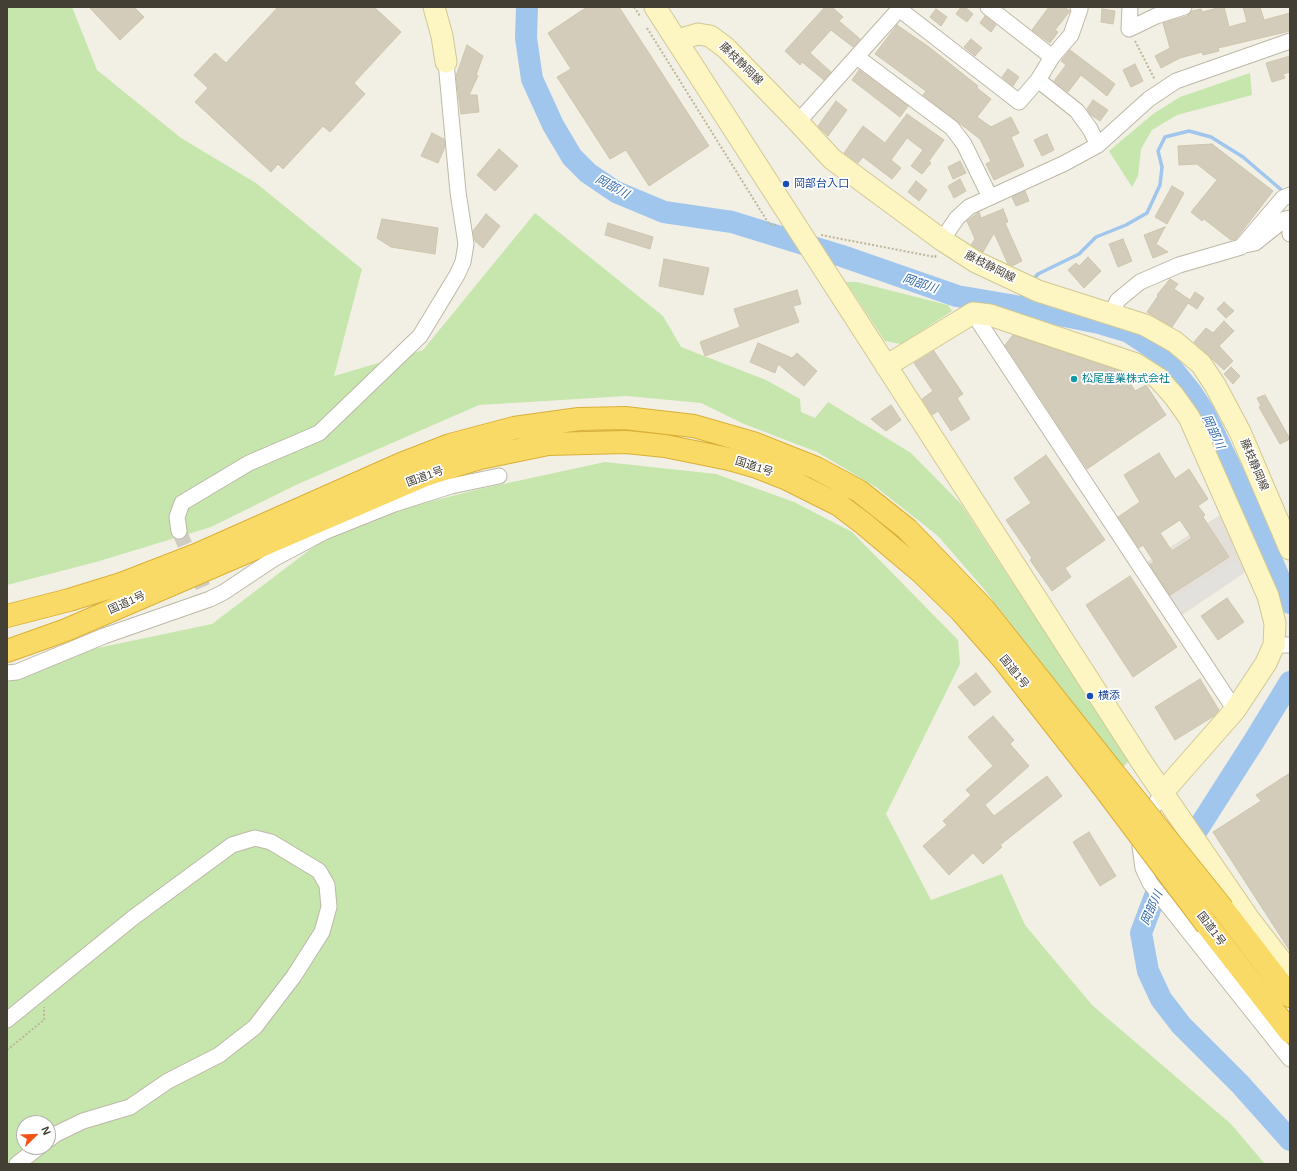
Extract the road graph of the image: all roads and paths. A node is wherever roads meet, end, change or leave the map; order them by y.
1 (434, 7) edge
2 (655, 7) edge
3 (988, 7) edge
4 (1078, 7) edge
5 (1130, 7) edge
6 (1184, 7) edge
7 (900, 8) edge
8 (1129, 29) junction
9 (677, 40) junction
10 (1290, 41) edge
11 (857, 57) junction
12 (1052, 57) junction
13 (446, 62) joint
14 (1038, 80) junction
15 (1160, 91) junction
16 (798, 122) junction
17 (1098, 145) junction
18 (1290, 195) edge
19 (990, 197) junction
20 (1290, 218) edge
21 (1290, 226) edge
22 (1290, 234) edge
23 (942, 240) junction
24 (1241, 247) junction
25 (973, 313) junction
26 (1111, 313) junction
27 (886, 366) junction
28 (499, 476) dead end
29 (179, 531) tunnel mouth
30 (1290, 549) edge
31 (7, 616) edge
32 (1285, 645) edge
33 (7, 651) edge
34 (7, 673) edge
35 (1235, 710) junction
36 (1107, 778) junction
37 (1163, 792) junction
38 (1201, 933) junction
39 (1290, 972) edge
40 (42, 990) junction
41 (1290, 996) edge
42 (7, 1020) edge
43 (1290, 1032) edge
44 (7, 1050) edge
45 (1290, 1059) edge
46 (56, 1134) edge
47 (29, 1155) edge
48 (17, 1164) edge

1 - 13 street
2 - 9 street
3 - 12 street
4 - 12 street
5 - 8 street
6 - 8 street
7 - 11 street
7 - 14 street
8 - 15 path
9 - 16 street, 藤枝静岡線
9 - 27 street
10 - 15 street
11 - 16 street
11 - 19 street
12 - 14 street
13 - 29 street
14 - 17 street
15 - 17 street
16 - 23 street, 藤枝静岡線
17 - 19 street
18 - 24 street
19 - 23 street
20 - 24 street
21 - 22 street
23 - 26 street, 藤枝静岡線
24 - 26 street
25 - 27 street
25 - 32 street
25 - 35 street
26 - 30 street, 藤枝静岡線
27 - 37 street
28 - 34 street
31 - 36 highway, 国道1号
32 - 35 street
33 - 36 highway, 国道1号
35 - 37 street
36 - 38 highway, 国道1号, bridge
36 - 41 highway, 国道1号, bridge
37 - 38 street
37 - 39 street
38 - 43 highway, 国道1号
38 - 45 street
40 - 42 street
40 - 44 path
40 - 46 street
47 - 48 street

